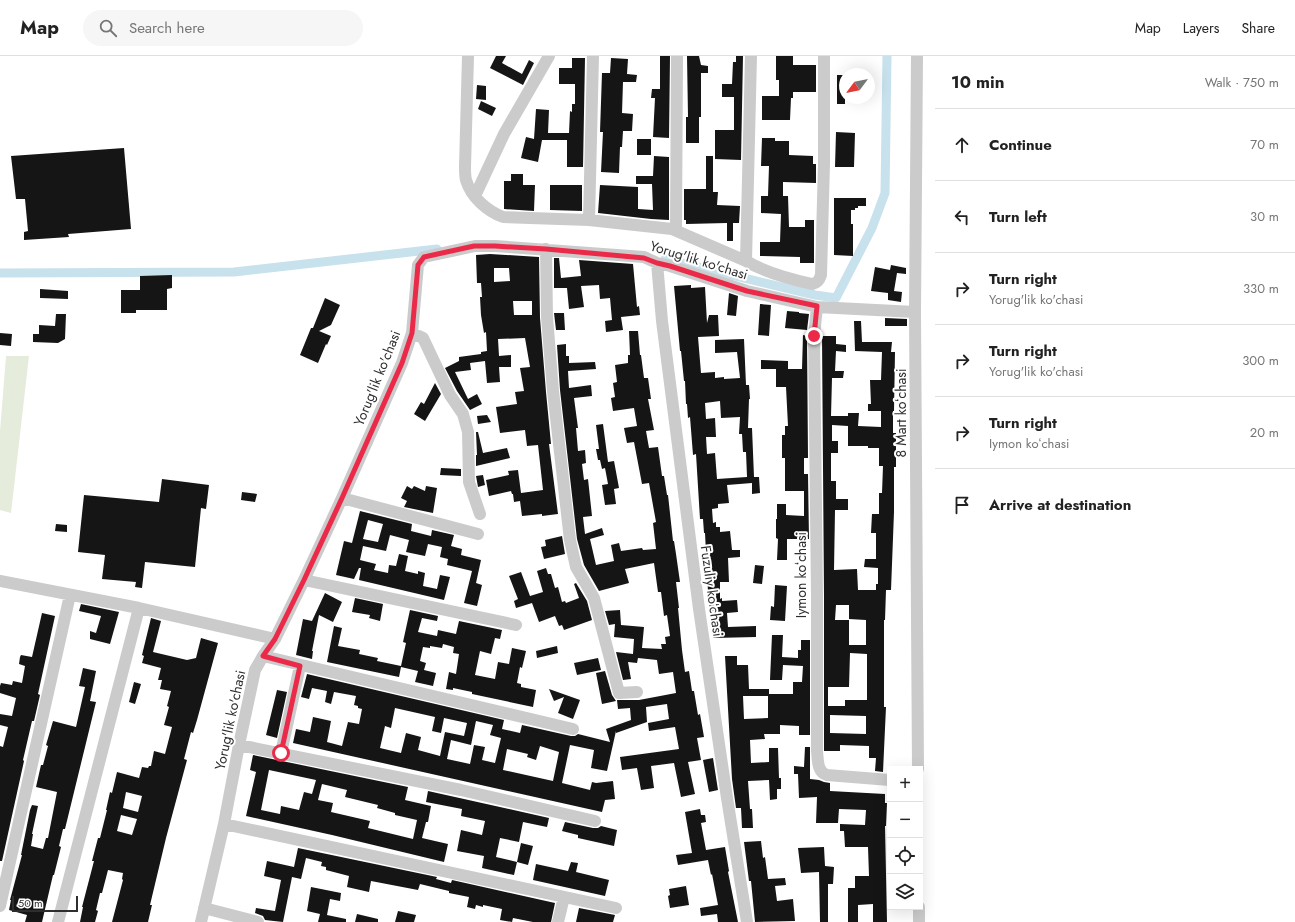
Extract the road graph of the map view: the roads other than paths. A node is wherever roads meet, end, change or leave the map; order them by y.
1 (468, 56) edge
2 (549, 56) edge
3 (593, 56) edge
4 (677, 56) edge
5 (750, 56) edge
6 (824, 56) edge
7 (917, 56) edge
8 (475, 196) junction
9 (589, 220) junction
10 (676, 230) junction
11 (546, 249) junction
12 (746, 261) junction
13 (657, 263) junction
14 (817, 306) junction
15 (915, 312) junction
16 (412, 333) junction
17 (342, 498) junction
18 (480, 514) dead end
19 (478, 534) dead end
20 (304, 580) junction
21 (0, 581) edge
22 (70, 595) junction
23 (139, 608) junction
24 (516, 625) dead end
25 (275, 639) junction
26 (263, 656) junction
27 (300, 666) junction
28 (637, 692) dead end
29 (572, 729) dead end
30 (239, 745) junction
31 (281, 753) junction
32 (918, 766) edge
33 (887, 780) edge
34 (595, 821) dead end
35 (224, 824) junction
36 (564, 897) junction
37 (0, 906) edge
38 (204, 908) junction
39 (616, 908) dead end
40 (919, 910) edge
41 (58, 922) edge
42 (201, 922) edge
43 (258, 922) edge
44 (558, 922) edge
45 (746, 922) edge
46 (919, 922) edge

1 - 8 street
2 - 8 street
3 - 9 street
4 - 10 street
5 - 12 street
6 - 12 street
7 - 15 street, 8 Mart koʻchasi
8 - 9 street
9 - 10 street
10 - 12 street
11 - 13 street, Yorug'lik ko'chasi
11 - 16 street, Yorug'lik ko'chasi
11 - 28 street
13 - 14 street, Yorug'lik ko'chasi
13 - 45 street, Fuzuliy koʻchasi
14 - 15 street, Yorug'lik ko'chasi
14 - 33 street, Iymon koʻchasi
15 - 32 street, 8 Mart koʻchasi
16 - 17 street, Yorug'lik ko'chasi
16 - 18 street
17 - 19 street
17 - 20 street, Yorug'lik ko'chasi
20 - 24 street
20 - 25 street, Yorug'lik ko'chasi
21 - 22 street
22 - 23 street
22 - 37 street
23 - 25 street
23 - 41 street
25 - 26 street, Yorug'lik ko'chasi
26 - 27 street
26 - 30 street, Yorug'lik ko'chasi
27 - 29 street
27 - 31 street
30 - 31 street
30 - 35 street, Yorug'lik ko'chasi
31 - 34 street
35 - 36 street
35 - 38 street, Yorug'lik ko'chasi
36 - 39 street
36 - 44 street
38 - 42 street, Yorug'lik ko'chasi
38 - 43 street
40 - 46 street

